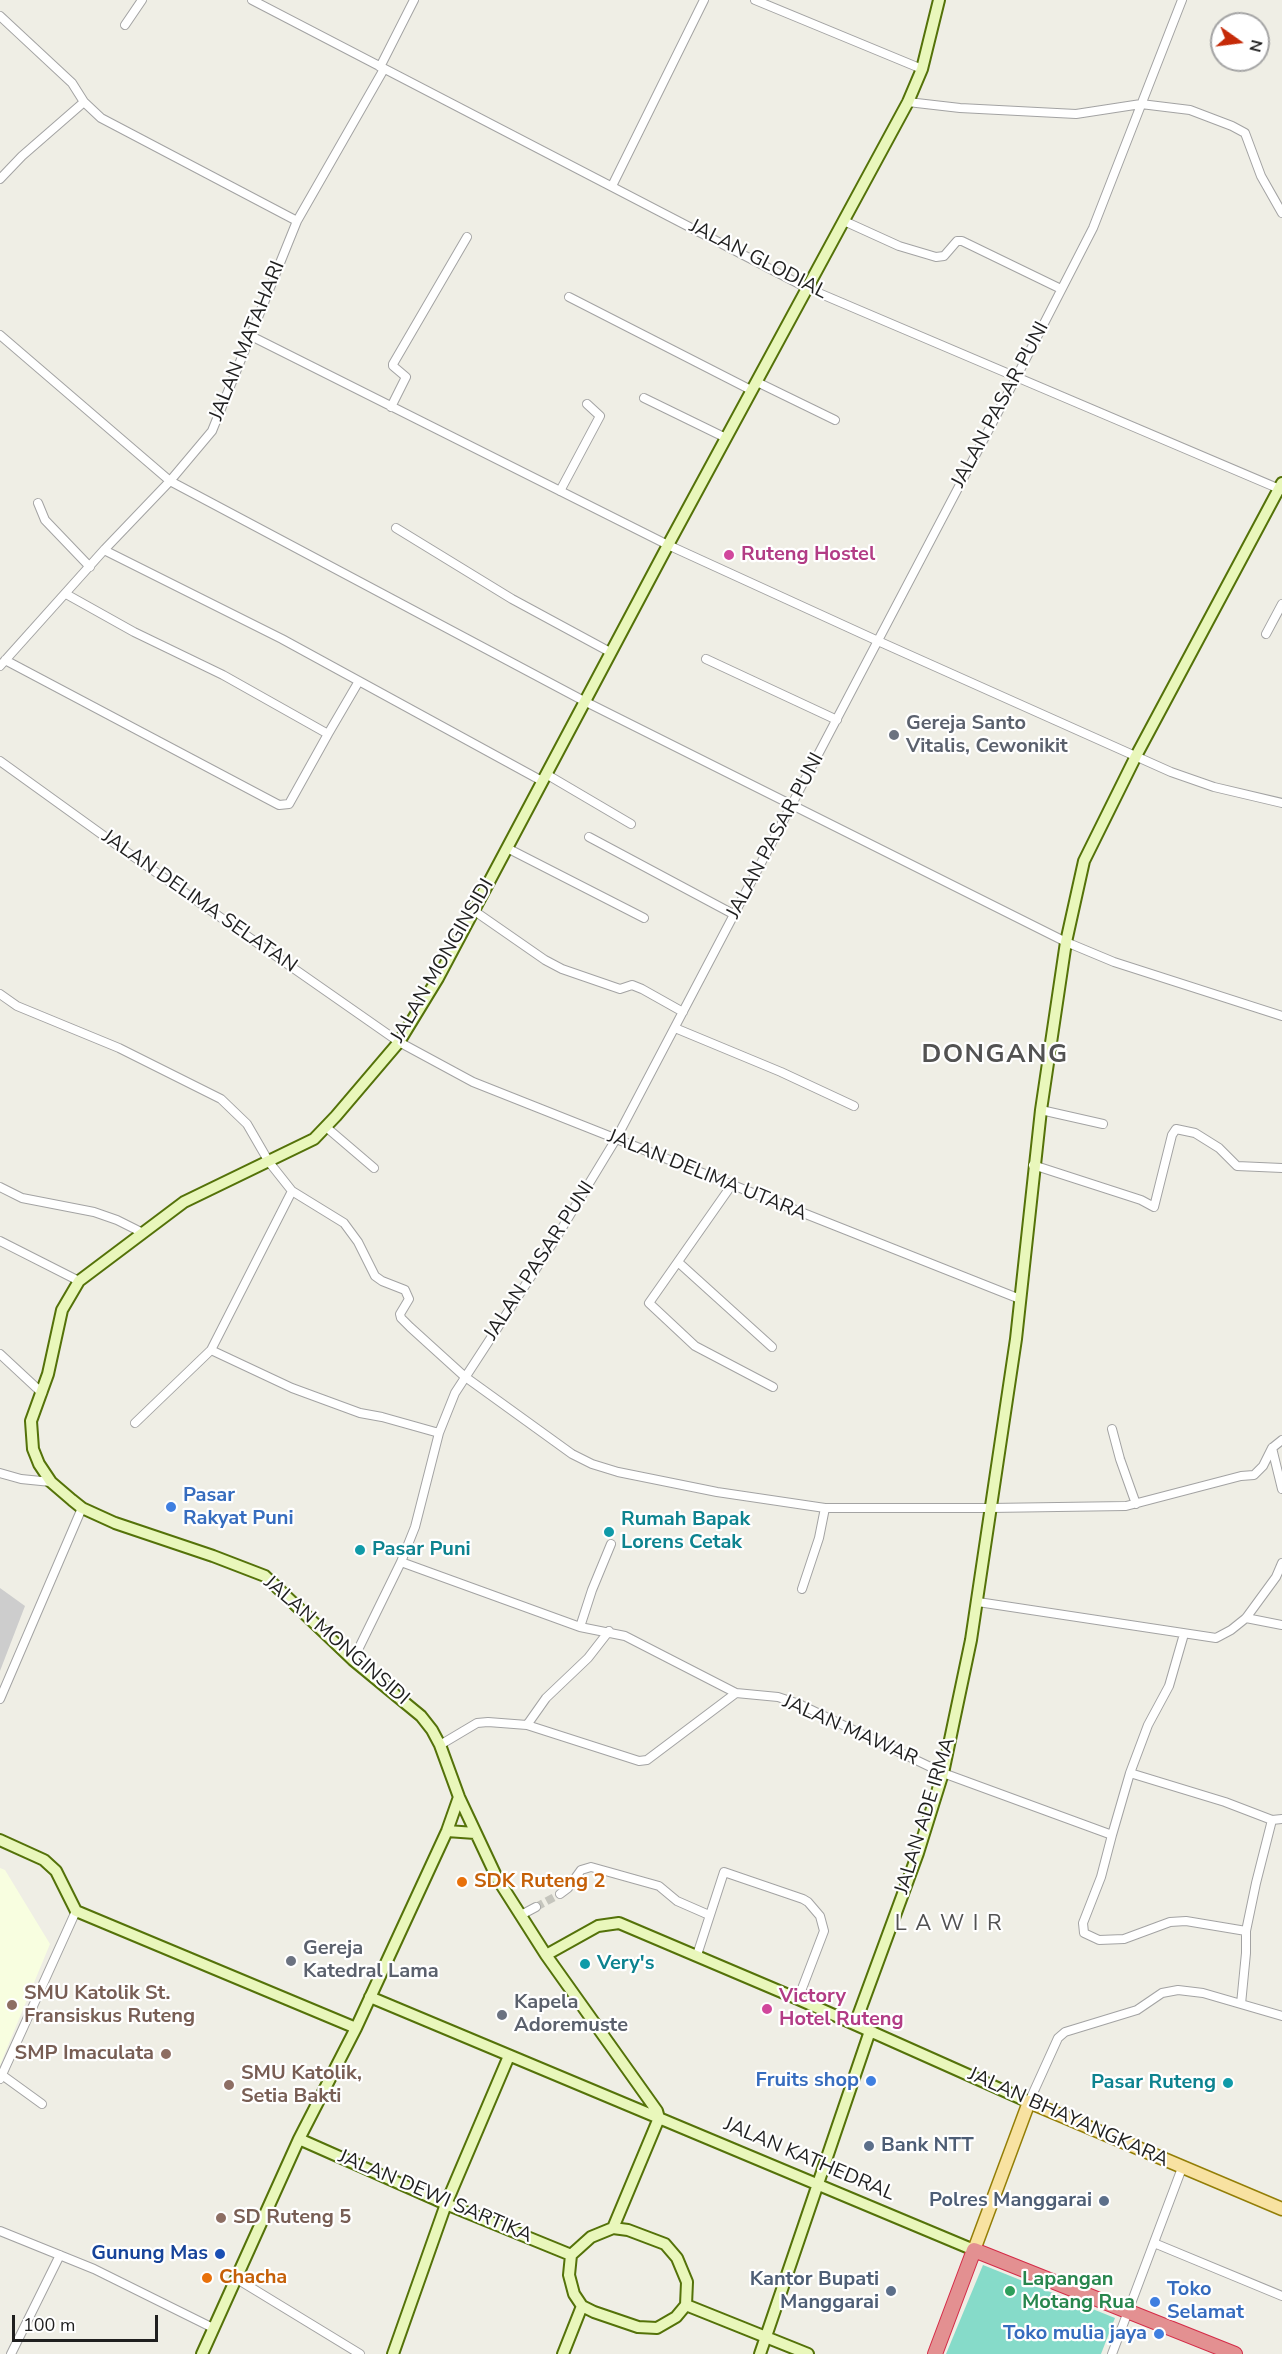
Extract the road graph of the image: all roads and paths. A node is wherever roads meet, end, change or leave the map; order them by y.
1 (142, 0) edge
2 (252, 0) edge
3 (414, 0) edge
4 (704, 0) edge
5 (754, 0) edge
6 (939, 0) edge
7 (1182, 0) edge
8 (0, 16) edge
9 (125, 25) dead end
10 (382, 68) junction
11 (922, 69) junction
12 (84, 102) junction
13 (908, 102) junction
14 (1141, 104) junction
15 (0, 178) edge
16 (612, 186) junction
17 (1282, 213) edge
18 (844, 220) junction
19 (297, 221) junction
20 (467, 237) dead end
21 (807, 288) junction
22 (1061, 289) junction
23 (569, 297) dead end
24 (0, 335) edge
25 (250, 336) junction
26 (1017, 376) junction
27 (754, 386) junction
28 (644, 398) dead end
29 (587, 404) dead end
30 (391, 407) junction
31 (835, 420) dead end
32 (726, 438) junction
33 (170, 481) junction
34 (1281, 487) edge
35 (560, 491) junction
36 (38, 503) dead end
37 (396, 528) dead end
38 (668, 544) junction
39 (104, 550) junction
40 (90, 567) junction
41 (66, 594) junction
42 (1282, 604) edge
43 (1266, 634) dead end
44 (878, 640) junction
45 (610, 652) junction
46 (706, 659) dead end
47 (3, 663) edge
48 (359, 681) junction
49 (584, 701) junction
50 (837, 720) junction
51 (328, 734) junction
52 (1136, 756) junction
53 (0, 761) edge
54 (544, 778) junction
55 (792, 804) junction
56 (1282, 804) edge
57 (631, 824) dead end
58 (589, 837) dead end
59 (507, 848) junction
60 (473, 910) junction
61 (735, 915) junction
62 (644, 918) dead end
63 (1066, 942) junction
64 (0, 994) edge
65 (683, 1012) junction
66 (1282, 1016) edge
67 (675, 1028) junction
68 (399, 1042) junction
69 (854, 1106) dead end
70 (1041, 1110) junction
71 (1103, 1124) dead end
72 (326, 1127) junction
73 (616, 1139) junction
74 (269, 1162) junction
75 (1034, 1165) junction
76 (374, 1168) dead end
77 (1282, 1168) edge
78 (731, 1186) junction
79 (0, 1187) edge
80 (292, 1191) junction
81 (143, 1233) junction
82 (0, 1241) edge
83 (678, 1262) junction
84 (79, 1281) junction
85 (1020, 1299) junction
86 (772, 1347) dead end
87 (211, 1350) junction
88 (0, 1354) edge
89 (464, 1376) junction
90 (773, 1387) dead end
91 (42, 1393) junction
92 (135, 1424) dead end
93 (1112, 1429) dead end
94 (439, 1433) junction
95 (1282, 1440) edge
96 (1272, 1448) junction
97 (0, 1473) edge
98 (51, 1482) junction
99 (1282, 1489) edge
100 (1136, 1504) junction
101 (82, 1508) junction
102 (825, 1508) junction
103 (990, 1509) junction
104 (611, 1544) dead end
105 (401, 1562) junction
106 (1282, 1563) edge
107 (802, 1589) dead end
108 (978, 1602) junction
109 (1246, 1618) junction
110 (1282, 1625) edge
111 (580, 1627) junction
112 (609, 1631) junction
113 (1184, 1634) junction
114 (353, 1660) junction
115 (736, 1693) junction
116 (0, 1698) edge
117 (527, 1725) junction
118 (440, 1745) junction
119 (943, 1773) junction
120 (1130, 1773) junction
121 (459, 1797) junction
122 (1282, 1819) edge
123 (1272, 1820) junction
124 (447, 1831) junction
125 (475, 1833) junction
126 (1112, 1835) junction
127 (0, 1840) edge
128 (560, 1894) tunnel mouth
129 (536, 1907) tunnel mouth
130 (76, 1911) junction
131 (521, 1915) junction
132 (710, 1915) junction
133 (1246, 1931) junction
134 (546, 1955) junction
135 (697, 1955) junction
136 (370, 1997) junction
137 (798, 1999) junction
138 (1241, 2004) junction
139 (1282, 2016) edge
140 (855, 2024) junction
141 (356, 2028) junction
142 (870, 2031) junction
143 (0, 2056) edge
144 (9, 2056) junction
145 (509, 2056) junction
146 (1, 2077) edge
147 (1029, 2102) junction
148 (42, 2104) dead end
149 (659, 2118) junction
150 (299, 2139) junction
151 (1182, 2168) junction
152 (819, 2185) junction
153 (446, 2204) junction
154 (1282, 2209) edge
155 (613, 2228) junction
156 (0, 2231) edge
157 (1154, 2243) junction
158 (974, 2250) junction
159 (60, 2255) junction
160 (571, 2255) junction
161 (237, 2278) junction
162 (1282, 2296) edge
163 (686, 2305) junction
164 (582, 2306) junction
165 (1128, 2312) junction
166 (213, 2328) junction
167 (766, 2337) junction
168 (11, 2354) edge
169 (201, 2354) edge
170 (360, 2354) edge
171 (393, 2354) edge
172 (563, 2354) edge
173 (760, 2354) edge
174 (808, 2354) edge
175 (935, 2354) edge
176 (1112, 2354) edge
177 (1235, 2354) edge

1 - 9 street
2 - 10 street, JALAN GLODIAL
3 - 10 street, JALAN MATAHARI
4 - 16 street
5 - 11 street
6 - 11 street, JALAN MONGINSIDI
7 - 14 street, JALAN PASAR PUNI
8 - 12 street
10 - 16 street, JALAN GLODIAL
10 - 19 street, JALAN MATAHARI
11 - 13 street, JALAN MONGINSIDI
12 - 15 street
12 - 19 street
13 - 14 street
13 - 18 street, JALAN MONGINSIDI
14 - 17 street
14 - 22 street, JALAN PASAR PUNI
16 - 21 street, JALAN GLODIAL
18 - 21 street, JALAN MONGINSIDI
18 - 22 street
19 - 25 street, JALAN MATAHARI
20 - 30 street
21 - 26 street, JALAN GLODIAL
21 - 27 street, JALAN MONGINSIDI
22 - 26 street, JALAN PASAR PUNI
23 - 27 street
24 - 33 street
25 - 30 street
25 - 33 street, JALAN MATAHARI
26 - 34 street, JALAN GLODIAL
26 - 44 street, JALAN PASAR PUNI
27 - 31 street
27 - 32 street, JALAN MONGINSIDI
28 - 32 street
29 - 35 street
30 - 35 street
32 - 38 street, JALAN MONGINSIDI
33 - 39 street, JALAN MATAHARI
33 - 49 street
34 - 52 street, JALAN ADE IRMA
35 - 38 street
36 - 40 street
37 - 45 street
38 - 44 street
38 - 45 street, JALAN MONGINSIDI
39 - 40 street, JALAN MATAHARI
39 - 48 street
40 - 41 street, JALAN MATAHARI
41 - 47 street, JALAN MATAHARI
41 - 51 street
42 - 43 street
44 - 50 street, JALAN PASAR PUNI
44 - 52 street
45 - 49 street, JALAN MONGINSIDI
46 - 50 street
47 - 51 street
48 - 51 street
48 - 54 street
49 - 54 street, JALAN MONGINSIDI
49 - 55 street
50 - 55 street, JALAN PASAR PUNI
52 - 56 street
52 - 63 street, JALAN ADE IRMA
53 - 68 street, JALAN DELIMA SELATAN
54 - 57 street
54 - 59 street, JALAN MONGINSIDI
55 - 61 street, JALAN PASAR PUNI
55 - 63 street
58 - 61 street
59 - 60 street, JALAN MONGINSIDI
59 - 62 street
60 - 65 street
60 - 68 street, JALAN MONGINSIDI
61 - 65 street, JALAN PASAR PUNI
63 - 66 street
63 - 70 street, JALAN ADE IRMA
64 - 74 street
65 - 67 street, JALAN PASAR PUNI
67 - 69 street
67 - 73 street, JALAN PASAR PUNI
68 - 72 street, JALAN MONGINSIDI
68 - 73 street, JALAN DELIMA UTARA
70 - 71 street
70 - 75 street, JALAN ADE IRMA
72 - 74 street, JALAN MONGINSIDI
72 - 76 street
73 - 78 street, JALAN DELIMA UTARA
73 - 89 street, JALAN PASAR PUNI
74 - 80 street
74 - 81 street, JALAN MONGINSIDI
75 - 77 street
75 - 85 street, JALAN ADE IRMA
78 - 83 street
78 - 85 street, JALAN DELIMA UTARA
79 - 81 street
80 - 87 street
80 - 89 street
81 - 84 street, JALAN MONGINSIDI
82 - 84 street
83 - 86 street
83 - 90 street
84 - 91 street, JALAN MONGINSIDI
85 - 103 street, JALAN ADE IRMA
87 - 92 street
87 - 94 street
88 - 91 street
89 - 94 street, JALAN PASAR PUNI
89 - 102 street
91 - 98 street, JALAN MONGINSIDI
93 - 100 street
94 - 105 street, JALAN PASAR PUNI
95 - 96 street
96 - 99 street
96 - 100 street
97 - 98 street
98 - 101 street, JALAN MONGINSIDI
100 - 103 street
101 - 114 street, JALAN MONGINSIDI
101 - 116 street
102 - 103 street
102 - 107 street
103 - 108 street, JALAN ADE IRMA
104 - 111 street
105 - 111 street, JALAN MAWAR
105 - 114 street, JALAN PASAR PUNI
106 - 109 street
108 - 113 street
108 - 119 street, JALAN ADE IRMA
109 - 110 street
109 - 113 street
111 - 112 street, JALAN MAWAR
112 - 115 street, JALAN MAWAR
112 - 117 street
113 - 120 street
114 - 118 street, JALAN MONGINSIDI
115 - 117 street
115 - 119 street, JALAN MAWAR
117 - 118 street
118 - 121 street, JALAN MONGINSIDI
119 - 126 street, JALAN MAWAR
119 - 140 street, JALAN ADE IRMA
120 - 123 street
120 - 126 street
121 - 124 street
121 - 125 street, JALAN MONGINSIDI
122 - 123 street
123 - 133 street
124 - 125 street
124 - 136 street
125 - 131 street, JALAN MONGINSIDI
126 - 133 street
127 - 130 street
128 - 132 street
129 - 131 street
130 - 141 street
130 - 144 street
131 - 134 street, JALAN MONGINSIDI
132 - 135 street
132 - 137 street
133 - 138 street
134 - 135 street, JALAN BHAYANGKARA
134 - 149 street, JALAN MONGINSIDI
135 - 137 street, JALAN BHAYANGKARA
136 - 141 street
136 - 145 street, JALAN KATHEDRAL
137 - 140 street, JALAN BHAYANGKARA
138 - 139 street
138 - 147 street
140 - 142 street, JALAN BHAYANGKARA
141 - 150 street
142 - 147 street, JALAN BHAYANGKARA
142 - 152 street
143 - 144 street
144 - 146 street
145 - 149 street, JALAN KATHEDRAL
145 - 153 street
146 - 148 street
147 - 151 main road, JALAN BHAYANGKARA
147 - 158 main road
149 - 152 street, JALAN KATHEDRAL
149 - 155 street
150 - 153 street, JALAN DEWI SARTIKA
150 - 161 street
151 - 154 main road, JALAN BHAYANGKARA
151 - 157 street
152 - 158 street, JALAN KATHEDRAL
152 - 167 street
153 - 160 street, JALAN DEWI SARTIKA
153 - 171 street
155 - 160 street
155 - 163 street
156 - 159 street
157 - 162 street
157 - 165 street
158 - 165 highway, JALAN KATHEDRAL
158 - 175 highway
159 - 166 street
159 - 168 street
160 - 164 street
161 - 166 street
161 - 170 street
163 - 164 street
163 - 167 street
164 - 172 street
165 - 176 street
165 - 177 highway, JALAN KATHEDRAL
166 - 169 street
167 - 173 street
167 - 174 street

